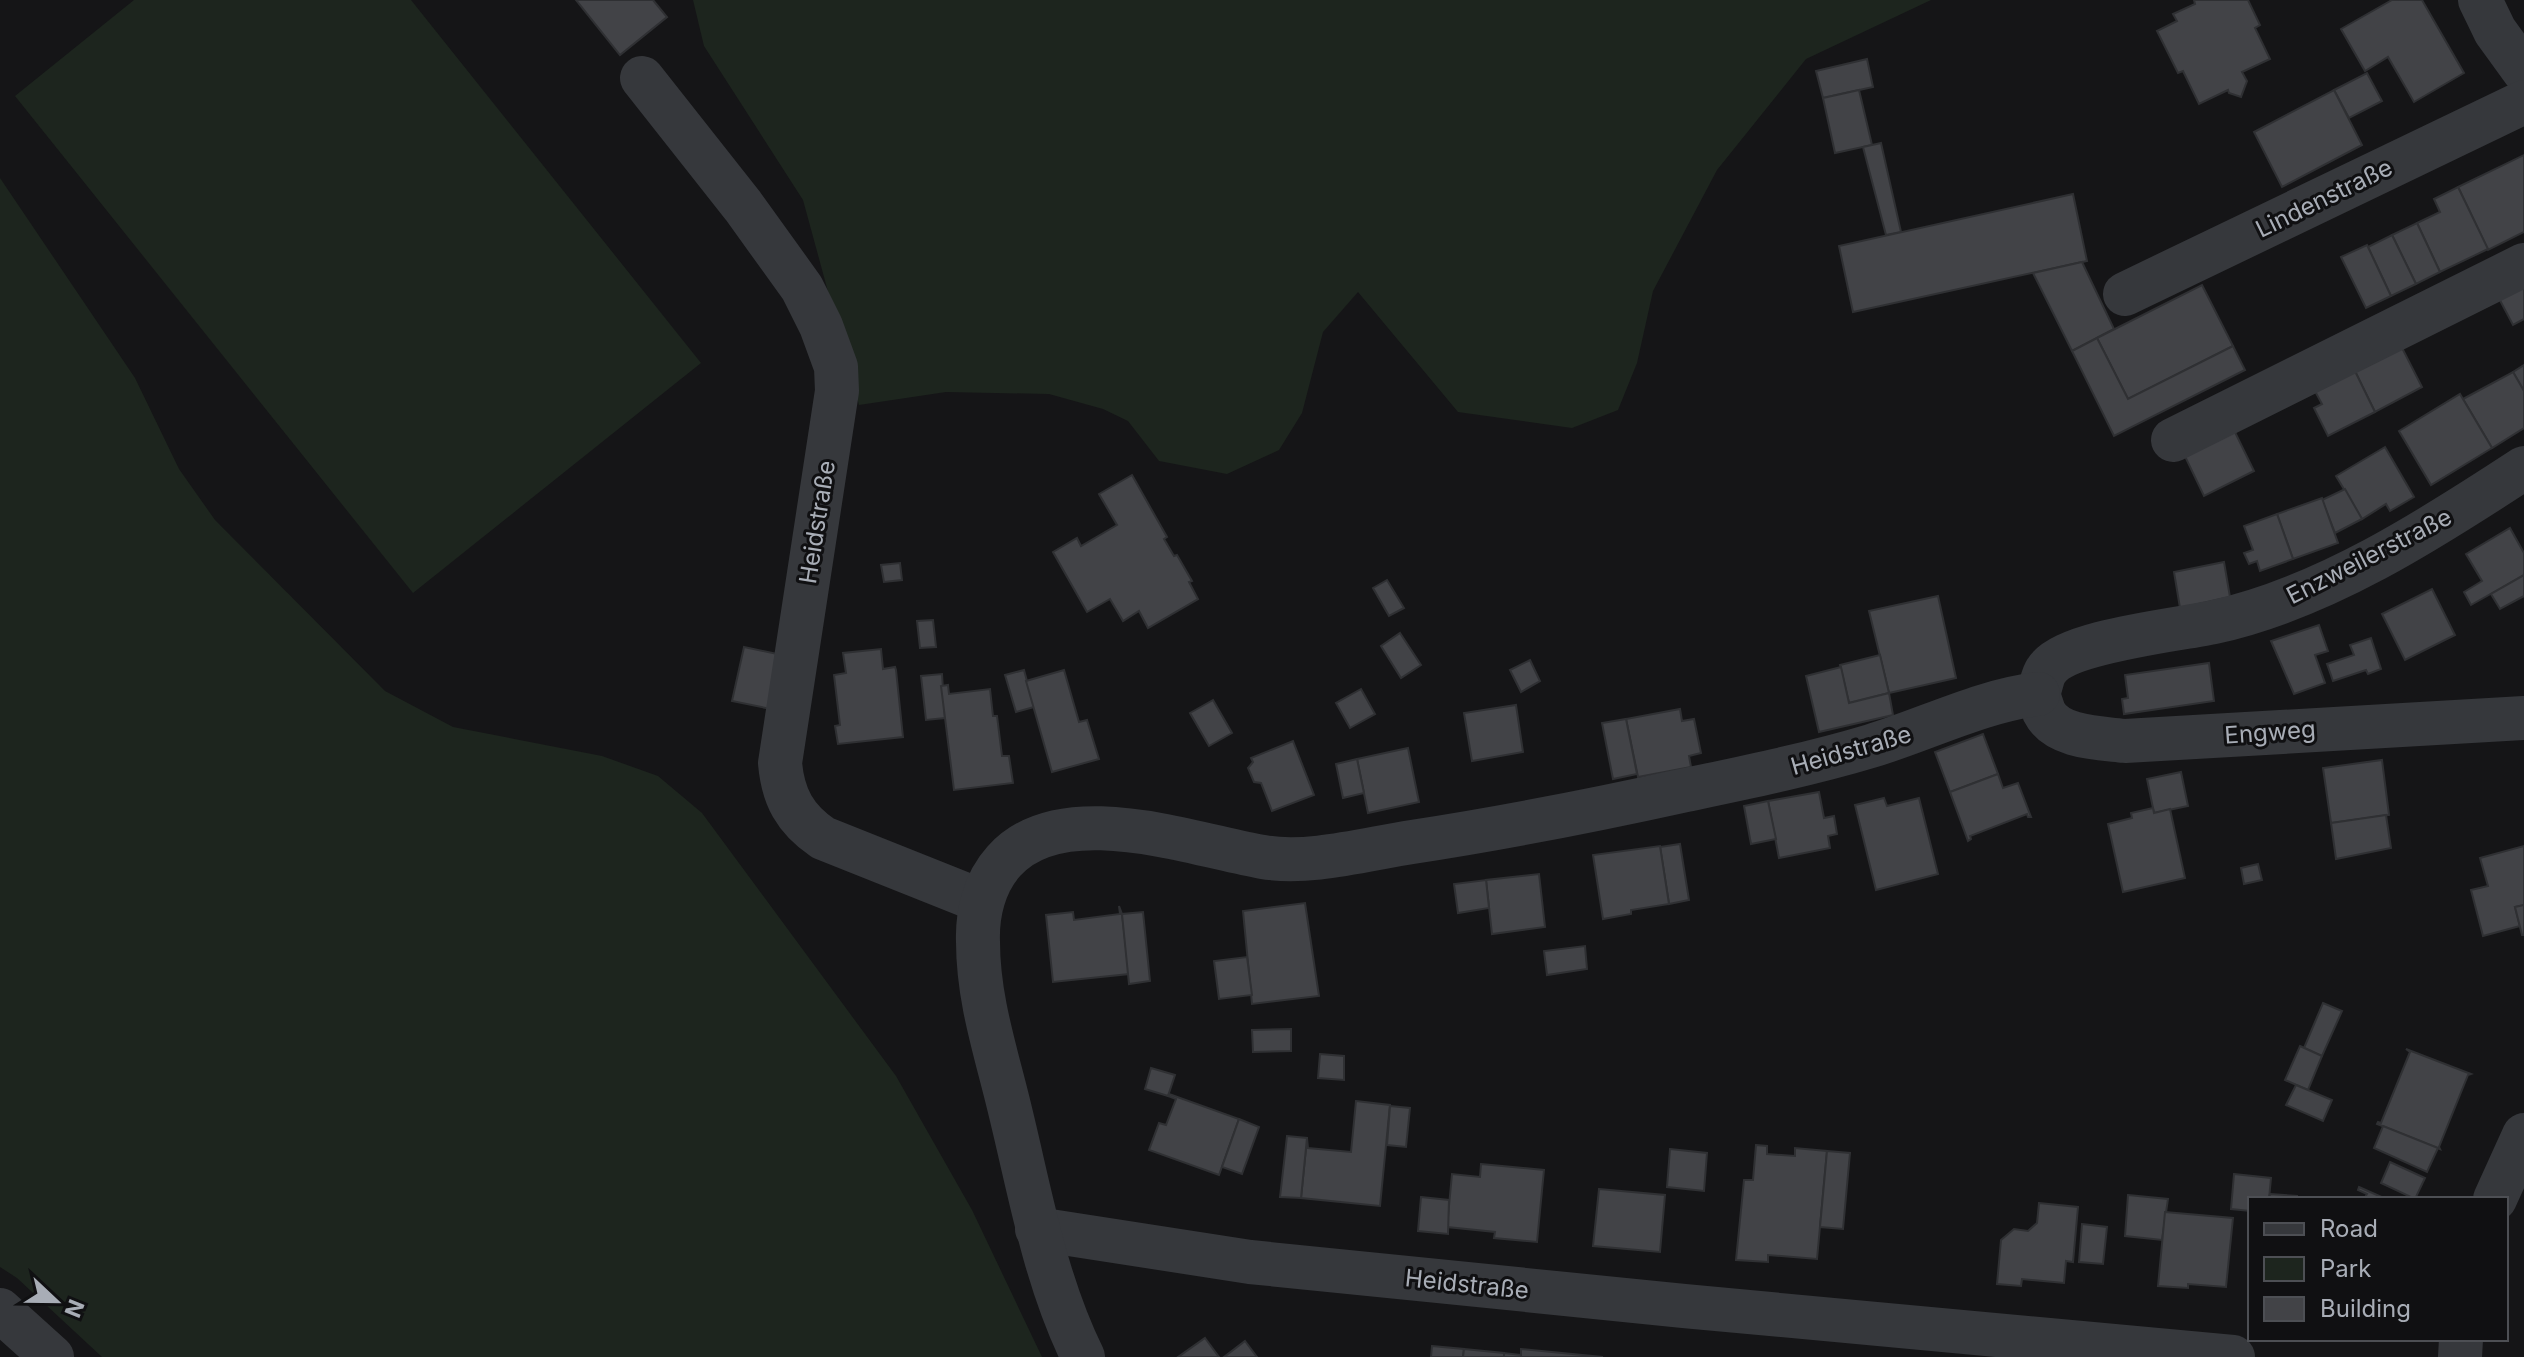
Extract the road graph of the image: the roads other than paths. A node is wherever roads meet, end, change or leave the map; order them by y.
1 (2480, 0) edge
2 (2524, 71) edge
3 (642, 78) dead end
4 (2524, 102) edge
5 (2524, 265) edge
6 (2125, 294) dead end
7 (2173, 440) dead end
8 (2524, 468) edge
9 (2038, 694) junction
10 (2524, 718) edge
11 (981, 901) junction
12 (2524, 1135) edge
13 (2496, 1197) edge
14 (1037, 1229) junction
15 (0, 1310) edge
16 (52, 1357) edge
17 (1083, 1357) edge
18 (2233, 1357) edge

1 - 2 street
3 - 11 street, Heidstraße
4 - 6 street, Lindenstraße
5 - 7 street
8 - 9 street, Enzweilerstraße
9 - 10 street, Engweg
9 - 11 street, Heidstraße
11 - 14 street, Heidstraße
12 - 13 street
14 - 17 street
14 - 18 street, Heidstraße
15 - 16 street

